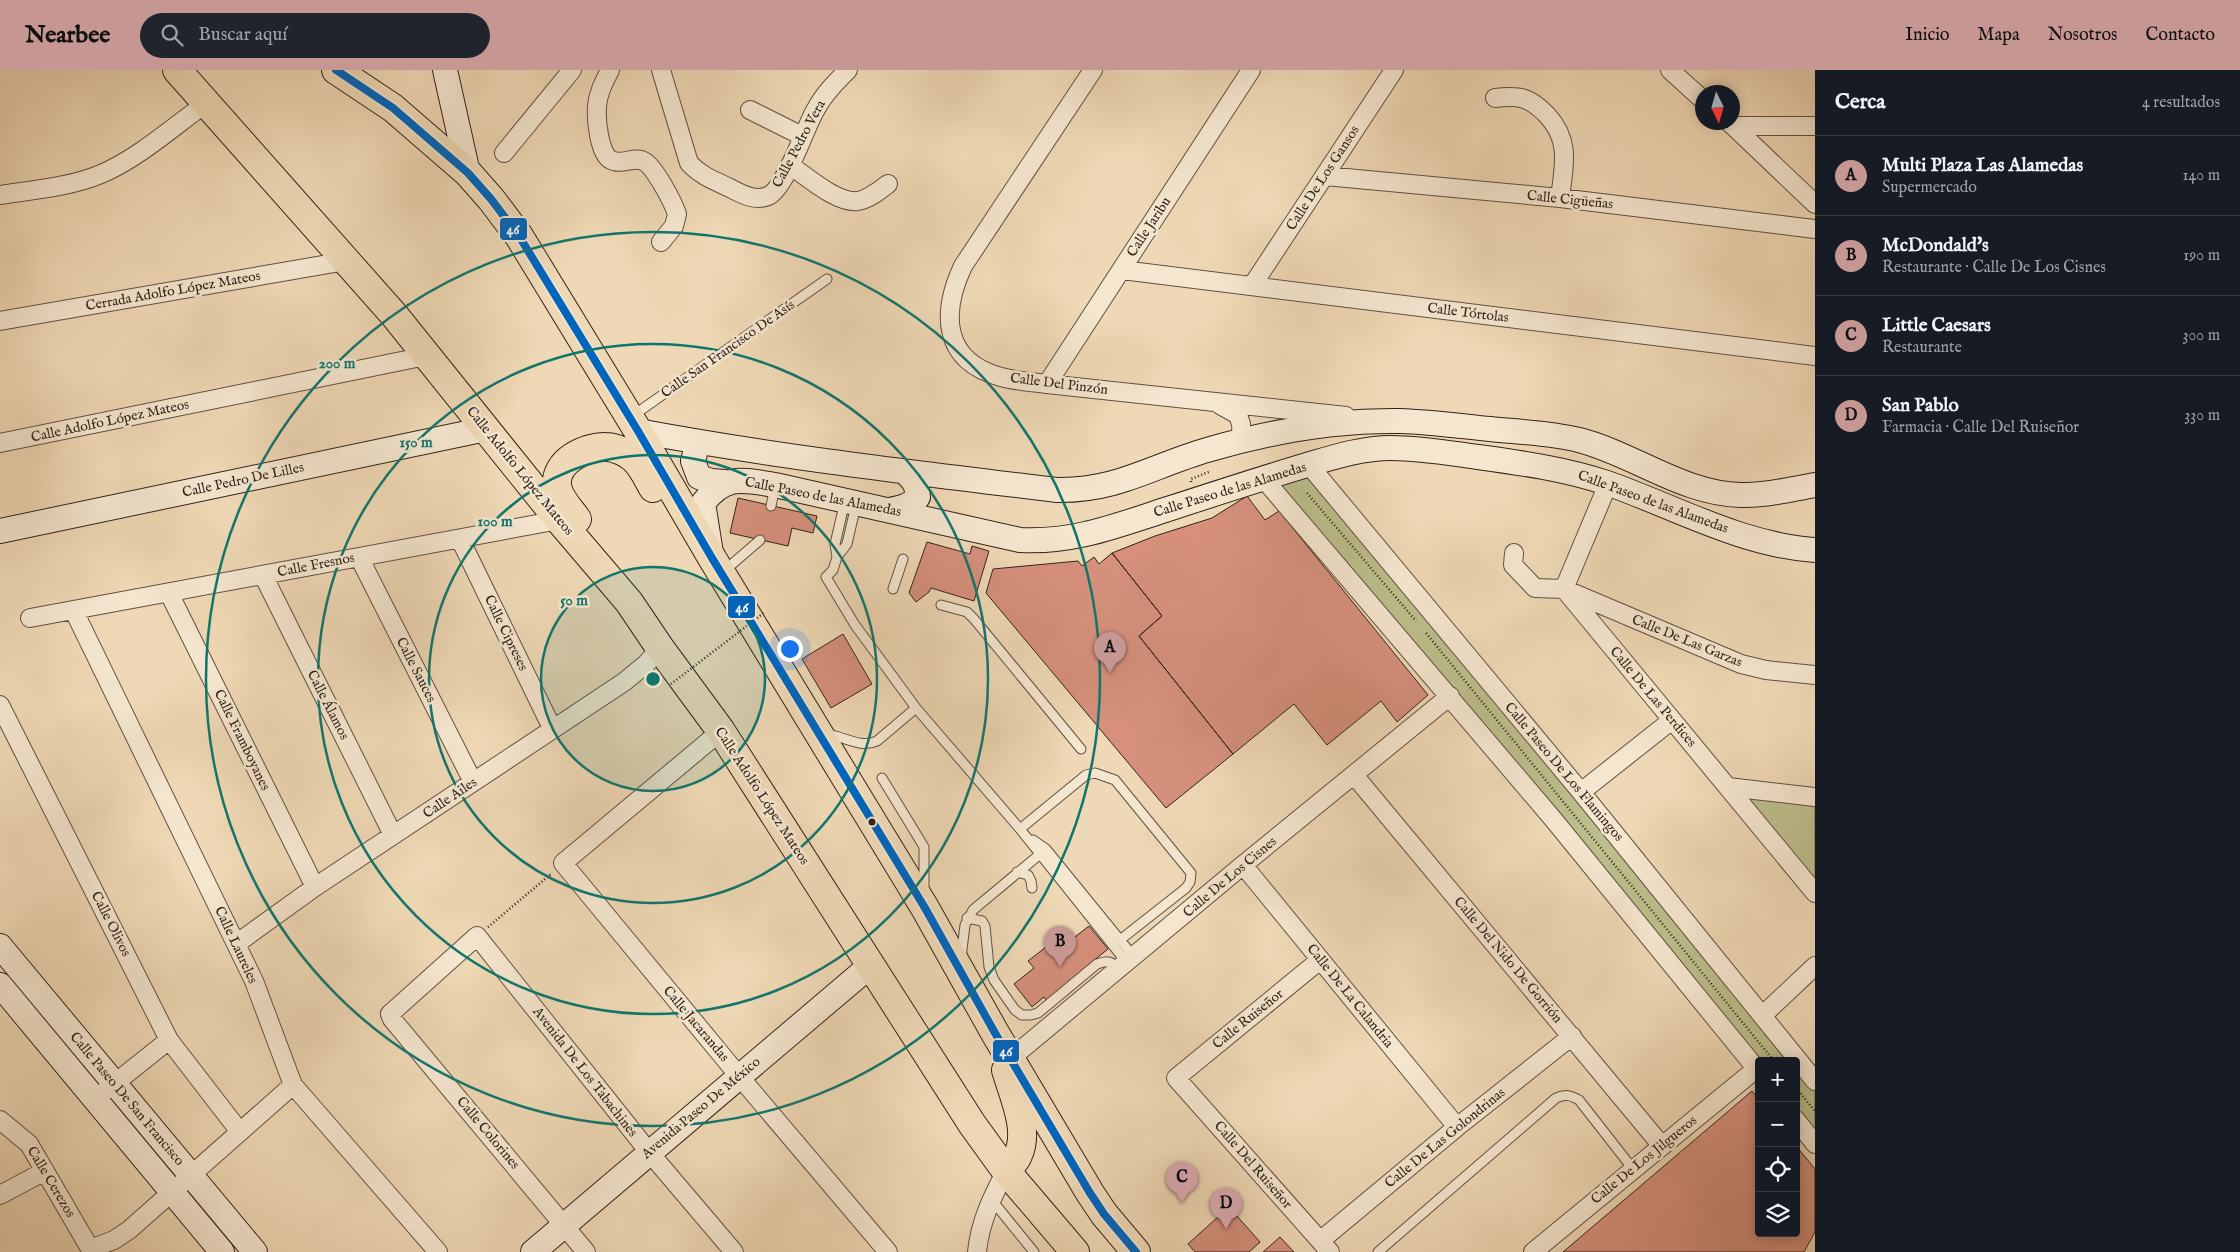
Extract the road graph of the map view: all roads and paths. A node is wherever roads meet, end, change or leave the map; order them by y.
1 (177, 70) edge
2 (336, 70) edge
3 (445, 70) edge
4 (572, 70) edge
5 (610, 70) edge
6 (661, 70) edge
7 (848, 70) edge
8 (1094, 70) edge
9 (1250, 70) edge
10 (1394, 70) edge
11 (1670, 70) edge
12 (1695, 93) edge
13 (1495, 98) dead end
14 (205, 104) junction
15 (750, 110) dead end
16 (1740, 124) edge
17 (1815, 126) edge
18 (1737, 130) edge
19 (802, 136) junction
20 (504, 153) dead end
21 (790, 165) junction
22 (468, 173) junction
23 (1325, 176) junction
24 (888, 184) dead end
25 (0, 195) edge
26 (1560, 198) junction
27 (1815, 204) edge
28 (1815, 229) edge
29 (660, 242) dead end
30 (346, 261) junction
31 (1122, 270) junction
32 (827, 280) dead end
33 (1252, 286) junction
34 (0, 321) edge
35 (426, 356) junction
36 (1815, 356) edge
37 (1047, 384) junction
38 (1215, 403) junction
39 (1400, 421) junction
40 (634, 425) junction
41 (486, 429) junction
42 (698, 442) junction
43 (1242, 442) junction
44 (0, 443) edge
45 (1309, 465) junction
46 (903, 471) junction
47 (1263, 478) junction
48 (725, 482) junction
49 (1608, 484) junction
50 (1815, 485) edge
51 (1712, 492) junction
52 (1307, 493) dead end
53 (851, 502) junction
54 (889, 510) junction
55 (559, 520) junction
56 (1702, 522) junction
57 (0, 531) edge
58 (460, 539) junction
59 (760, 540) dead end
60 (1815, 550) edge
61 (1514, 553) dead end
62 (359, 557) junction
63 (903, 559) dead end
64 (717, 565) junction
65 (263, 575) junction
66 (894, 589) dead end
67 (1564, 589) junction
68 (169, 593) junction
69 (629, 602) junction
70 (941, 605) dead end
71 (74, 611) junction
72 (765, 612) dead end
73 (30, 618) dead end
74 (660, 648) junction
75 (1815, 675) edge
76 (671, 684) dead end
77 (1450, 696) junction
78 (0, 705) edge
79 (916, 708) junction
80 (1672, 720) junction
81 (552, 728) junction
82 (721, 731) junction
83 (820, 734) junction
84 (1082, 749) dead end
85 (1354, 775) junction
86 (882, 778) dead end
87 (473, 782) junction
88 (1728, 787) junction
89 (1581, 792) junction
90 (1815, 797) edge
91 (1567, 808) junction
92 (1023, 832) junction
93 (393, 836) junction
94 (1043, 851) junction
95 (563, 863) junction
96 (1243, 865) junction
97 (1017, 872) junction
98 (315, 888) junction
99 (1032, 888) dead end
100 (1815, 894) edge
101 (925, 908) junction
102 (967, 918) junction
103 (478, 936) junction
104 (1120, 940) junction
105 (236, 944) junction
106 (0, 946) edge
107 (1320, 960) junction
108 (1126, 963) junction
109 (871, 965) junction
110 (1815, 966) edge
111 (960, 971) junction
112 (0, 985) edge
113 (1762, 1014) junction
114 (995, 1033) junction
115 (1572, 1036) junction
116 (169, 1040) junction
117 (1771, 1057) edge
118 (1010, 1059) junction
119 (1755, 1068) edge
120 (1755, 1072) edge
121 (739, 1076) junction
122 (1176, 1078) joint
123 (1815, 1081) edge
124 (114, 1084) junction
125 (293, 1085) junction
126 (1800, 1093) edge
127 (95, 1098) junction
128 (1815, 1111) edge
129 (0, 1120) edge
130 (1800, 1125) edge
131 (1457, 1127) junction
132 (240, 1132) junction
133 (1815, 1144) edge
134 (1662, 1146) junction
135 (649, 1152) junction
136 (1633, 1170) junction
137 (45, 1171) junction
138 (1006, 1171) junction
139 (191, 1176) junction
140 (172, 1192) junction
141 (0, 1196) edge
142 (991, 1199) junction
143 (564, 1225) junction
144 (1325, 1246) edge
145 (91, 1250) edge
146 (222, 1252) edge
147 (255, 1252) edge
148 (438, 1252) edge
149 (533, 1252) edge
150 (586, 1252) edge
151 (734, 1252) edge
152 (888, 1252) edge
153 (977, 1252) edge
154 (1034, 1252) edge
155 (1074, 1252) edge
156 (1136, 1252) edge
157 (1378, 1252) edge
158 (1532, 1252) edge

1 - 14 main road, Calle Adolfo López Mateos
2 - 22 main road
3 - 22 street
4 - 20 street
5 - 29 street
6 - 21 street, Calle Pedro Vera
7 - 19 street, Calle Pedro Vera
8 - 37 street, Calle Del Pinzón
9 - 31 street, Calle Jaribu
10 - 23 street, Calle De Los Gansos
11 - 12 street
13 - 26 street
14 - 25 street
14 - 30 main road, Calle Adolfo López Mateos
15 - 19 street
16 - 17 street
18 - 27 street
19 - 21 street, Calle Pedro Vera
21 - 24 street
22 - 40 main road
23 - 26 street, Calle Cigüeñas
23 - 33 street, Calle De Los Gansos
26 - 28 street, Calle Cigüeñas
30 - 34 street, Cerrada Adolfo López Mateos
30 - 35 main road, Calle Adolfo López Mateos
31 - 33 street, Calle Tórtolas
31 - 37 street, Calle Jaribu
32 - 40 lane, Calle San Francisco De Asís
33 - 36 street, Calle Tórtolas
35 - 41 main road, Calle Adolfo López Mateos
35 - 44 street, Calle Adolfo López Mateos
37 - 38 street, Calle Del Pinzón
38 - 39 street, Calle Del Pinzón
38 - 43 street
39 - 43 street, Calle Paseo de las Alamedas
39 - 51 street, Calle Paseo de las Alamedas
40 - 42 street, Calle Paseo de las Alamedas
40 - 64 main road
41 - 55 main road, Calle Adolfo López Mateos
41 - 57 street, Calle Pedro De Lilles
42 - 46 street, Calle Paseo de las Alamedas
42 - 48 street
43 - 46 street, Calle Paseo de las Alamedas
45 - 47 street, Calle Paseo de las Alamedas
45 - 49 street, Calle Paseo de las Alamedas
45 - 89 street, Calle Paseo De Los Flamingos
46 - 54 street
47 - 54 street, Calle Paseo de las Alamedas
47 - 77 street
48 - 53 street, Calle Paseo de las Alamedas
48 - 64 street, Calle Paseo de las Alamedas
49 - 56 street, Calle Paseo de las Alamedas
49 - 67 street
50 - 51 street, Calle Paseo de las Alamedas
51 - 56 street
52 - 91 path
53 - 54 street, Calle Paseo de las Alamedas
53 - 79 lane
55 - 58 street, Calle Fresnos
55 - 69 main road, Calle Adolfo López Mateos
56 - 60 street, Calle Paseo de las Alamedas
58 - 62 street, Calle Fresnos
58 - 81 street, Calle Cipreses
59 - 64 lane
61 - 67 street
62 - 65 street, Calle Fresnos
62 - 87 street, Calle Sauces
63 - 66 lane
64 - 69 main road
64 - 83 main road
65 - 68 street, Calle Fresnos
65 - 93 street, Calle Álamos
67 - 75 street, Calle De Las Garzas
67 - 80 street, Calle De Las Perdices
68 - 71 street, Calle Fresnos
68 - 98 street, Calle Framboyanes
69 - 74 main road, Calle Adolfo López Mateos
70 - 84 lane
71 - 73 street, Calle Fresnos
71 - 105 street, Calle Laureles
72 - 76 path, bridge
74 - 81 street, Calle Ailes
74 - 82 main road, Calle Adolfo López Mateos
77 - 85 street, Calle De Los Cisnes
77 - 119 street
78 - 116 street, Calle Olivos
79 - 83 lane
79 - 92 lane
80 - 88 street, Calle De Las Perdices
80 - 89 street
81 - 87 street, Calle Ailes
82 - 95 street
82 - 109 main road, Calle Adolfo López Mateos
83 - 101 main road
85 - 96 street, Calle De Los Cisnes
85 - 115 street, Calle Del Nido De Gorrión
86 - 101 lane
87 - 93 street, Calle Ailes
88 - 90 street
88 - 100 street, Calle De Las Perdices
89 - 91 path
89 - 113 street, Calle Paseo De Los Flamingos
91 - 117 path
92 - 94 lane
92 - 104 lane
93 - 98 street, Calle Ailes
94 - 97 lane
94 - 104 lane
94 - 108 lane
95 - 103 path
95 - 121 street, Calle Jacarandas
96 - 107 street, Calle De La Calandria
96 - 108 street, Calle De Los Cisnes
97 - 99 lane
97 - 102 lane
98 - 105 street, Calle Ailes
101 - 111 main road
102 - 108 lane
102 - 111 lane
103 - 135 street, Avenida De Los Tabachines
103 - 143 street, Calle Colorines
104 - 108 lane
105 - 125 street, Calle Laureles
106 - 124 street, Calle Paseo De San Francisco
107 - 122 street, Calle Ruiseñor
107 - 131 street, Calle De La Calandria
108 - 118 street, Calle De Los Cisnes
109 - 121 street, Avenida Paseo De México
109 - 138 main road, Calle Adolfo López Mateos
110 - 113 street
111 - 114 main road
112 - 127 street, Calle Paseo De San Francisco
113 - 123 street, Calle Paseo De Los Flamingos
114 - 118 main road
114 - 138 main road
115 - 131 street, Calle De Las Golondrinas
115 - 134 street, Calle Del Nido De Gorrión
116 - 124 street
116 - 132 street, Calle Olivos
118 - 156 main road
120 - 134 street, Calle De Los Jilgueros
121 - 135 street, Avenida Paseo De México
121 - 152 street, Calle Jacarandas
122 - 144 street, Calle Del Ruiseñor
124 - 127 street
124 - 139 street, Calle Paseo De San Francisco
125 - 132 street
125 - 148 street, Calle Laureles
126 - 128 path
127 - 140 street, Calle Paseo De San Francisco
129 - 137 street, Calle Cerezos
130 - 133 street
131 - 144 street, Calle De Las Golondrinas
132 - 139 street
134 - 136 street, Calle De Los Jilgueros
135 - 143 street, Avenida Paseo De México
135 - 151 street, Avenida De Los Tabachines
136 - 157 lane
136 - 158 street, Calle De Los Jilgueros
137 - 141 street
137 - 145 street, Calle Cerezos
138 - 142 street
138 - 155 main road, Calle Adolfo López Mateos
139 - 140 street
139 - 147 street, Calle Paseo De San Francisco
140 - 145 street
140 - 146 street, Calle Paseo De San Francisco
142 - 153 street
142 - 154 lane
143 - 149 street, Avenida Paseo De México
143 - 150 street, Calle Colorines

